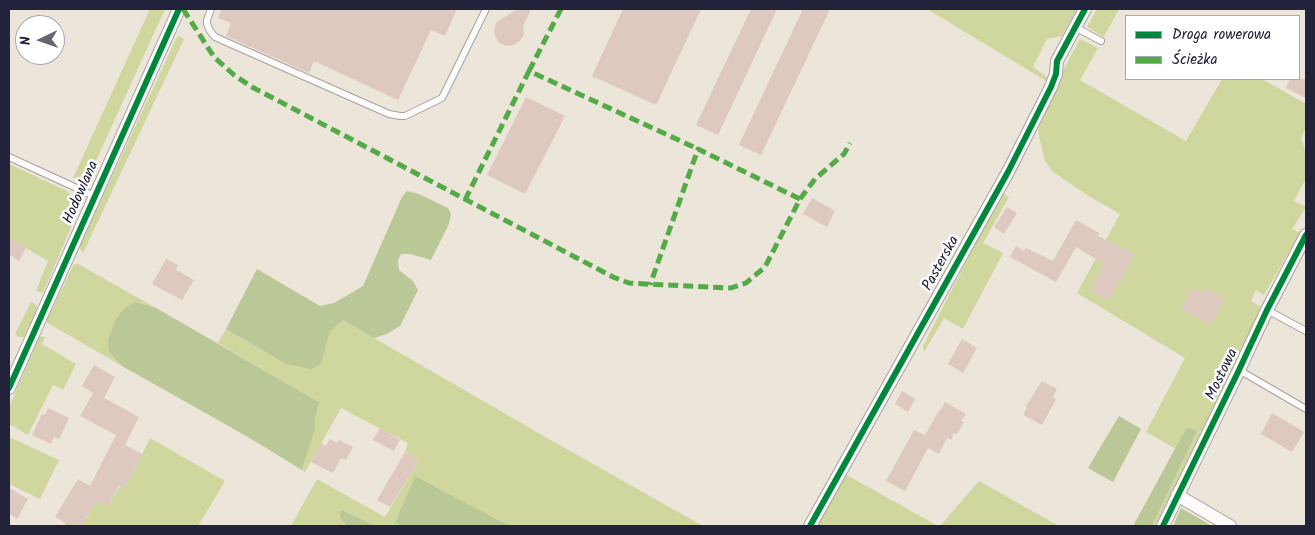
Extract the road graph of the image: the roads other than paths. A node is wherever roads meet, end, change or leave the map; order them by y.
1 (179, 9) edge
2 (211, 9) edge
3 (486, 9) edge
4 (1085, 9) edge
5 (1075, 27) junction
6 (1101, 41) dead end
7 (9, 157) edge
8 (94, 196) junction
9 (1306, 235) edge
10 (1267, 310) junction
11 (1306, 331) edge
12 (1239, 370) junction
13 (9, 388) edge
14 (1306, 408) edge
15 (1177, 495) junction
16 (810, 526) edge
17 (1162, 526) edge
18 (1230, 526) edge

1 - 8 street, Hodowlana
2 - 3 lane
4 - 5 street, Pasterska
5 - 6 lane
5 - 16 street, Pasterska
7 - 8 lane
8 - 13 street, Hodowlana
9 - 10 street, Mostowa
10 - 11 lane
10 - 12 street, Mostowa
12 - 14 lane
12 - 15 street, Mostowa
15 - 17 street, Mostowa
15 - 18 street

